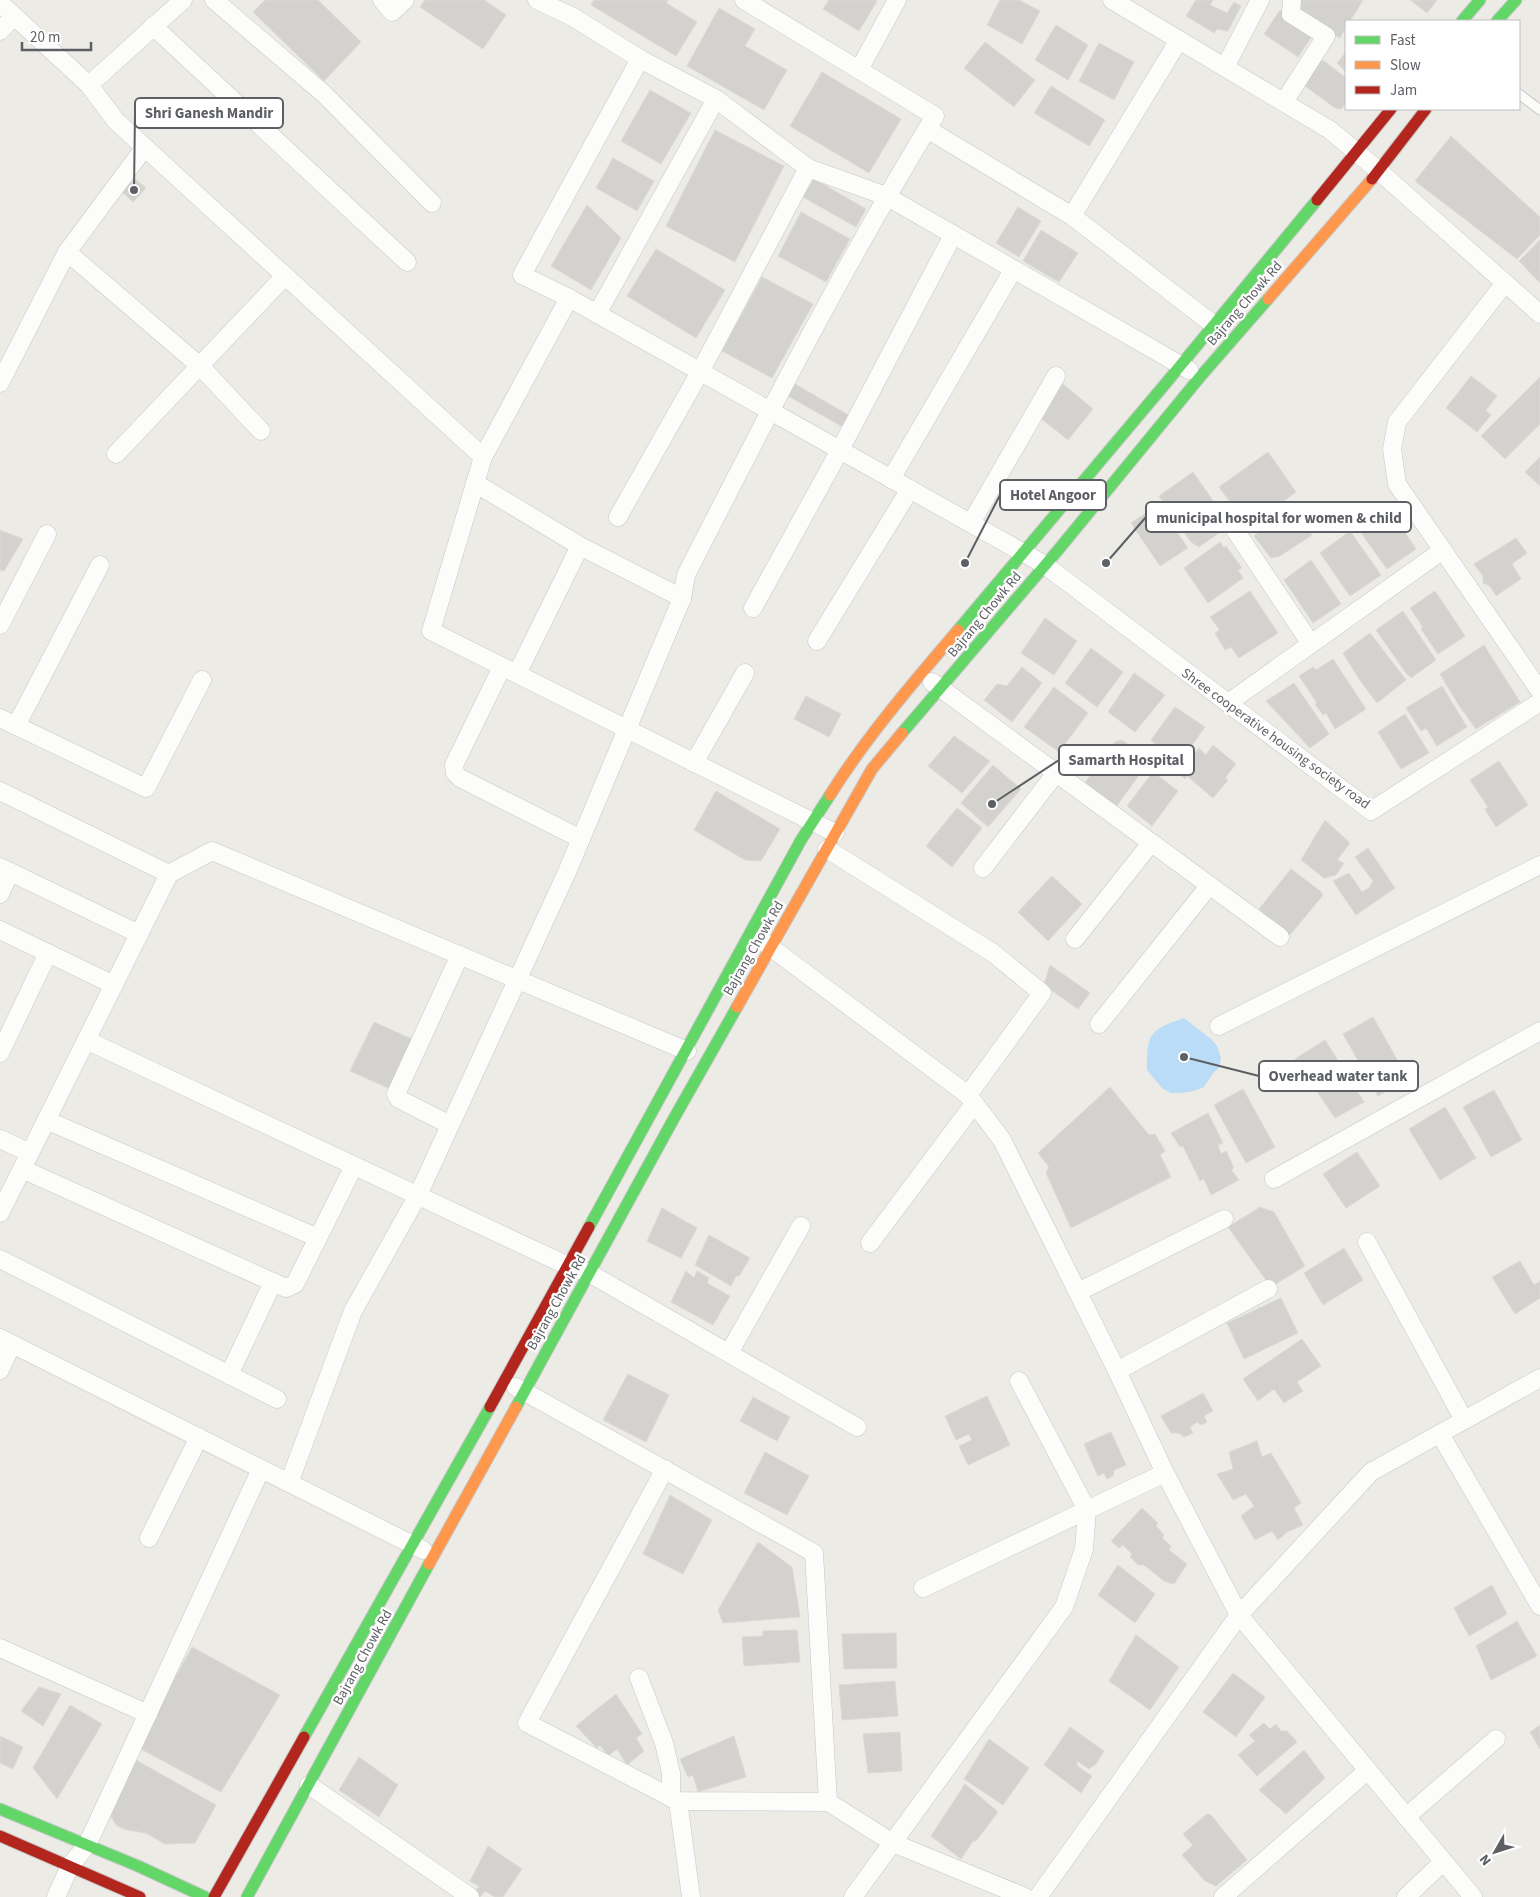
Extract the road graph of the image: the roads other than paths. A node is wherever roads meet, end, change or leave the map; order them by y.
1 (183, 0) edge
2 (214, 0) edge
3 (382, 0) edge
4 (406, 0) edge
5 (537, 0) edge
6 (744, 0) edge
7 (897, 0) edge
8 (1260, 0) edge
9 (1292, 0) edge
10 (1480, 0) edge
11 (1516, 0) edge
12 (1117, 1) edge
13 (0, 3) edge
14 (569, 7) edge
15 (14, 16) junction
16 (1463, 20) edge
17 (1498, 20) edge
18 (153, 26) junction
19 (0, 31) edge
20 (1179, 40) junction
21 (640, 59) junction
22 (1224, 67) junction
23 (859, 70) junction
24 (89, 85) junction
25 (1520, 95) edge
26 (716, 99) junction
27 (1284, 102) junction
28 (1389, 110) edge
29 (1425, 110) edge
30 (1540, 110) edge
31 (927, 129) junction
32 (145, 148) junction
33 (1355, 152) junction
34 (808, 168) junction
35 (1379, 170) junction
36 (886, 196) junction
37 (432, 203) dead end
38 (1072, 216) junction
39 (953, 235) junction
40 (67, 252) junction
41 (407, 262) dead end
42 (1013, 270) junction
43 (285, 276) junction
44 (1505, 283) junction
45 (568, 298) junction
46 (597, 314) junction
47 (1540, 314) edge
48 (1214, 325) junction
49 (1180, 365) junction
50 (201, 366) junction
51 (700, 372) junction
52 (1056, 376) dead end
53 (1200, 377) junction
54 (0, 383) edge
55 (769, 410) junction
56 (261, 431) dead end
57 (840, 450) junction
58 (116, 454) dead end
59 (483, 458) junction
60 (892, 479) junction
61 (475, 483) junction
62 (910, 489) junction
63 (618, 517) dead end
64 (971, 523) junction
65 (1234, 530) dead end
66 (47, 534) dead end
67 (580, 546) junction
68 (1443, 550) junction
69 (1023, 552) junction
70 (100, 565) dead end
71 (1045, 565) junction
72 (682, 598) junction
73 (753, 608) dead end
74 (0, 625) edge
75 (817, 641) dead end
76 (1311, 644) junction
77 (510, 670) junction
78 (745, 673) dead end
79 (921, 674) junction
80 (202, 680) dead end
81 (940, 688) junction
82 (1540, 691) edge
83 (1540, 702) edge
84 (1228, 703) junction
85 (0, 718) edge
86 (16, 726) junction
87 (626, 729) junction
88 (694, 763) junction
89 (1056, 773) junction
90 (0, 792) edge
91 (812, 822) junction
92 (836, 833) junction
93 (581, 839) junction
94 (1151, 843) junction
95 (827, 849) junction
96 (1540, 865) edge
97 (983, 868) dead end
98 (5, 870) edge
99 (169, 874) junction
100 (1209, 886) junction
101 (0, 894) edge
102 (0, 930) edge
103 (751, 933) junction
104 (139, 934) junction
105 (1280, 938) dead end
106 (1076, 939) dead end
107 (771, 947) junction
108 (48, 953) junction
109 (460, 956) junction
110 (518, 979) junction
111 (114, 984) junction
112 (1099, 1024) dead end
113 (1219, 1026) dead end
114 (1540, 1031) edge
115 (86, 1040) junction
116 (687, 1051) junction
117 (0, 1053) edge
118 (971, 1100) junction
119 (46, 1120) junction
120 (450, 1125) junction
121 (0, 1139) edge
122 (30, 1153) junction
123 (354, 1166) junction
124 (22, 1169) junction
125 (1274, 1179) dead end
126 (418, 1196) junction
127 (0, 1214) edge
128 (1224, 1220) dead end
129 (801, 1226) dead end
130 (318, 1238) junction
131 (1367, 1242) dead end
132 (870, 1243) dead end
133 (0, 1259) edge
134 (568, 1266) junction
135 (589, 1273) junction
136 (273, 1282) junction
137 (1268, 1289) dead end
138 (1078, 1292) junction
139 (6, 1341) edge
140 (729, 1353) junction
141 (0, 1370) edge
142 (1117, 1371) junction
143 (229, 1375) junction
144 (1540, 1378) edge
145 (504, 1381) junction
146 (1019, 1381) dead end
147 (524, 1391) junction
148 (277, 1399) dead end
149 (1464, 1420) junction
150 (857, 1427) dead end
151 (1440, 1434) junction
152 (198, 1437) junction
153 (261, 1469) junction
154 (665, 1469) junction
155 (1165, 1473) junction
156 (289, 1483) junction
157 (1087, 1510) junction
158 (149, 1538) dead end
159 (413, 1545) junction
160 (434, 1556) junction
161 (923, 1588) dead end
162 (1540, 1606) edge
163 (1238, 1615) junction
164 (0, 1648) edge
165 (639, 1678) dead end
166 (148, 1714) junction
167 (1496, 1739) dead end
168 (1367, 1771) junction
169 (308, 1785) junction
170 (674, 1799) junction
171 (828, 1802) junction
172 (0, 1809) edge
173 (1406, 1817) junction
174 (0, 1836) edge
175 (893, 1843) junction
176 (87, 1845) junction
177 (1442, 1862) junction
178 (70, 1866) junction
179 (56, 1897) edge
180 (140, 1897) edge
181 (205, 1897) edge
182 (214, 1897) edge
183 (246, 1897) edge
184 (470, 1897) edge
185 (691, 1897) edge
186 (853, 1897) edge
187 (1025, 1897) edge
188 (1038, 1897) edge
189 (1223, 1897) edge
190 (1406, 1897) edge
191 (1473, 1897) edge

1 - 18 street
2 - 37 street
3 - 4 street
5 - 14 street
6 - 23 street
7 - 23 street
8 - 22 street
9 - 27 street
10 - 16 street
11 - 17 street
12 - 20 street
13 - 15 street
14 - 21 street
15 - 19 street
15 - 24 street
18 - 24 street
18 - 41 street
20 - 22 street
20 - 38 street
21 - 26 street
21 - 45 street, Shree cooperative housing society road
22 - 27 street
23 - 31 street
24 - 32 street
25 - 30 lane
26 - 34 street
26 - 46 street
27 - 33 street
28 - 33 street, Bajrang Chowk Rd
29 - 35 street, Bajrang Chowk Rd
31 - 36 street
31 - 38 street
32 - 40 street
32 - 43 street
33 - 35 street
33 - 48 street, Bajrang Chowk Rd
34 - 36 street
34 - 51 street
35 - 44 street
35 - 53 street, Bajrang Chowk Rd
36 - 39 street
36 - 55 street
38 - 48 street
39 - 42 street
39 - 57 street
40 - 50 street
40 - 54 street
42 - 49 street
42 - 60 street
43 - 50 street
43 - 59 street
44 - 47 street
44 - 68 street
45 - 46 street, Shree cooperative housing society road
45 - 59 street
46 - 51 street, Shree cooperative housing society road
48 - 49 street, Bajrang Chowk Rd
49 - 53 street
49 - 69 street, Bajrang Chowk Rd
50 - 56 street
50 - 58 street
51 - 55 street, Shree cooperative housing society road
51 - 63 street
52 - 64 street
53 - 71 street, Bajrang Chowk Rd
55 - 57 street, Shree cooperative housing society road
55 - 72 street
57 - 60 street, Shree cooperative housing society road
57 - 73 street
59 - 61 street
60 - 62 street, Shree cooperative housing society road
61 - 67 street
61 - 77 street
62 - 64 street, Shree cooperative housing society road
62 - 75 street
64 - 69 street, Shree cooperative housing society road
65 - 76 street
66 - 74 street
67 - 72 street
67 - 77 street
68 - 76 street
68 - 82 street
69 - 71 street, Shree cooperative housing society road
69 - 79 street, Bajrang Chowk Rd
70 - 86 street
71 - 81 street, Bajrang Chowk Rd
71 - 84 street, Shree cooperative housing society road
72 - 87 street
76 - 84 street
77 - 87 street
77 - 93 street
78 - 88 street
79 - 81 street
79 - 91 street, Bajrang Chowk Rd
80 - 86 street
81 - 89 street
81 - 92 street, Bajrang Chowk Rd
83 - 84 street, Shree cooperative housing society road
85 - 86 street
87 - 88 street
87 - 93 street
88 - 91 street
89 - 94 street
89 - 97 street
90 - 99 street
91 - 92 street
91 - 103 street, Bajrang Chowk Rd
92 - 95 street, Bajrang Chowk Rd
93 - 110 street
94 - 100 street
94 - 106 street
95 - 107 street, Bajrang Chowk Rd
95 - 118 street
96 - 113 street
98 - 101 street
98 - 104 street
99 - 104 street
99 - 109 street
100 - 105 street
100 - 112 street
102 - 108 street
103 - 107 street
103 - 116 street, Bajrang Chowk Rd
104 - 111 street
107 - 118 street
107 - 135 street, Bajrang Chowk Rd
108 - 111 street
108 - 117 street
109 - 110 street
109 - 120 street
110 - 116 street
110 - 120 street
111 - 115 street
114 - 125 street
115 - 119 street
115 - 123 street
116 - 134 street, Bajrang Chowk Rd
118 - 132 street
118 - 138 street
119 - 122 street
119 - 130 street
120 - 126 street
121 - 122 street
122 - 124 street
123 - 126 street
123 - 130 street
124 - 127 street
124 - 136 street
126 - 134 street
126 - 156 street
128 - 138 street
129 - 140 street
130 - 136 street
131 - 149 street
133 - 143 street
134 - 135 street
134 - 145 street, Bajrang Chowk Rd
135 - 140 street
135 - 147 street, Bajrang Chowk Rd
136 - 143 street
137 - 142 street
138 - 142 street
139 - 141 street
139 - 152 street
140 - 150 street
142 - 155 street
143 - 148 street
144 - 149 street
145 - 147 street
145 - 159 street, Bajrang Chowk Rd
146 - 157 street
147 - 154 street
147 - 160 street, Bajrang Chowk Rd
149 - 151 street
151 - 162 street
151 - 163 street
152 - 153 street
152 - 158 street
153 - 156 street
153 - 166 street
154 - 170 street
154 - 171 street
155 - 157 street
155 - 163 street
156 - 159 street
157 - 161 street
157 - 175 street
159 - 160 street
159 - 182 street, Bajrang Chowk Rd
160 - 169 street, Bajrang Chowk Rd
163 - 168 street
163 - 188 street
164 - 166 street
165 - 170 street
166 - 176 street
167 - 173 street
168 - 173 street
168 - 189 street
169 - 183 street, Bajrang Chowk Rd
169 - 184 street
170 - 171 street
170 - 185 street
171 - 175 street
172 - 176 street
173 - 177 street
174 - 178 street
175 - 186 street
175 - 187 street
176 - 178 street
176 - 181 street
177 - 190 street
177 - 191 street
178 - 179 street
178 - 180 street

